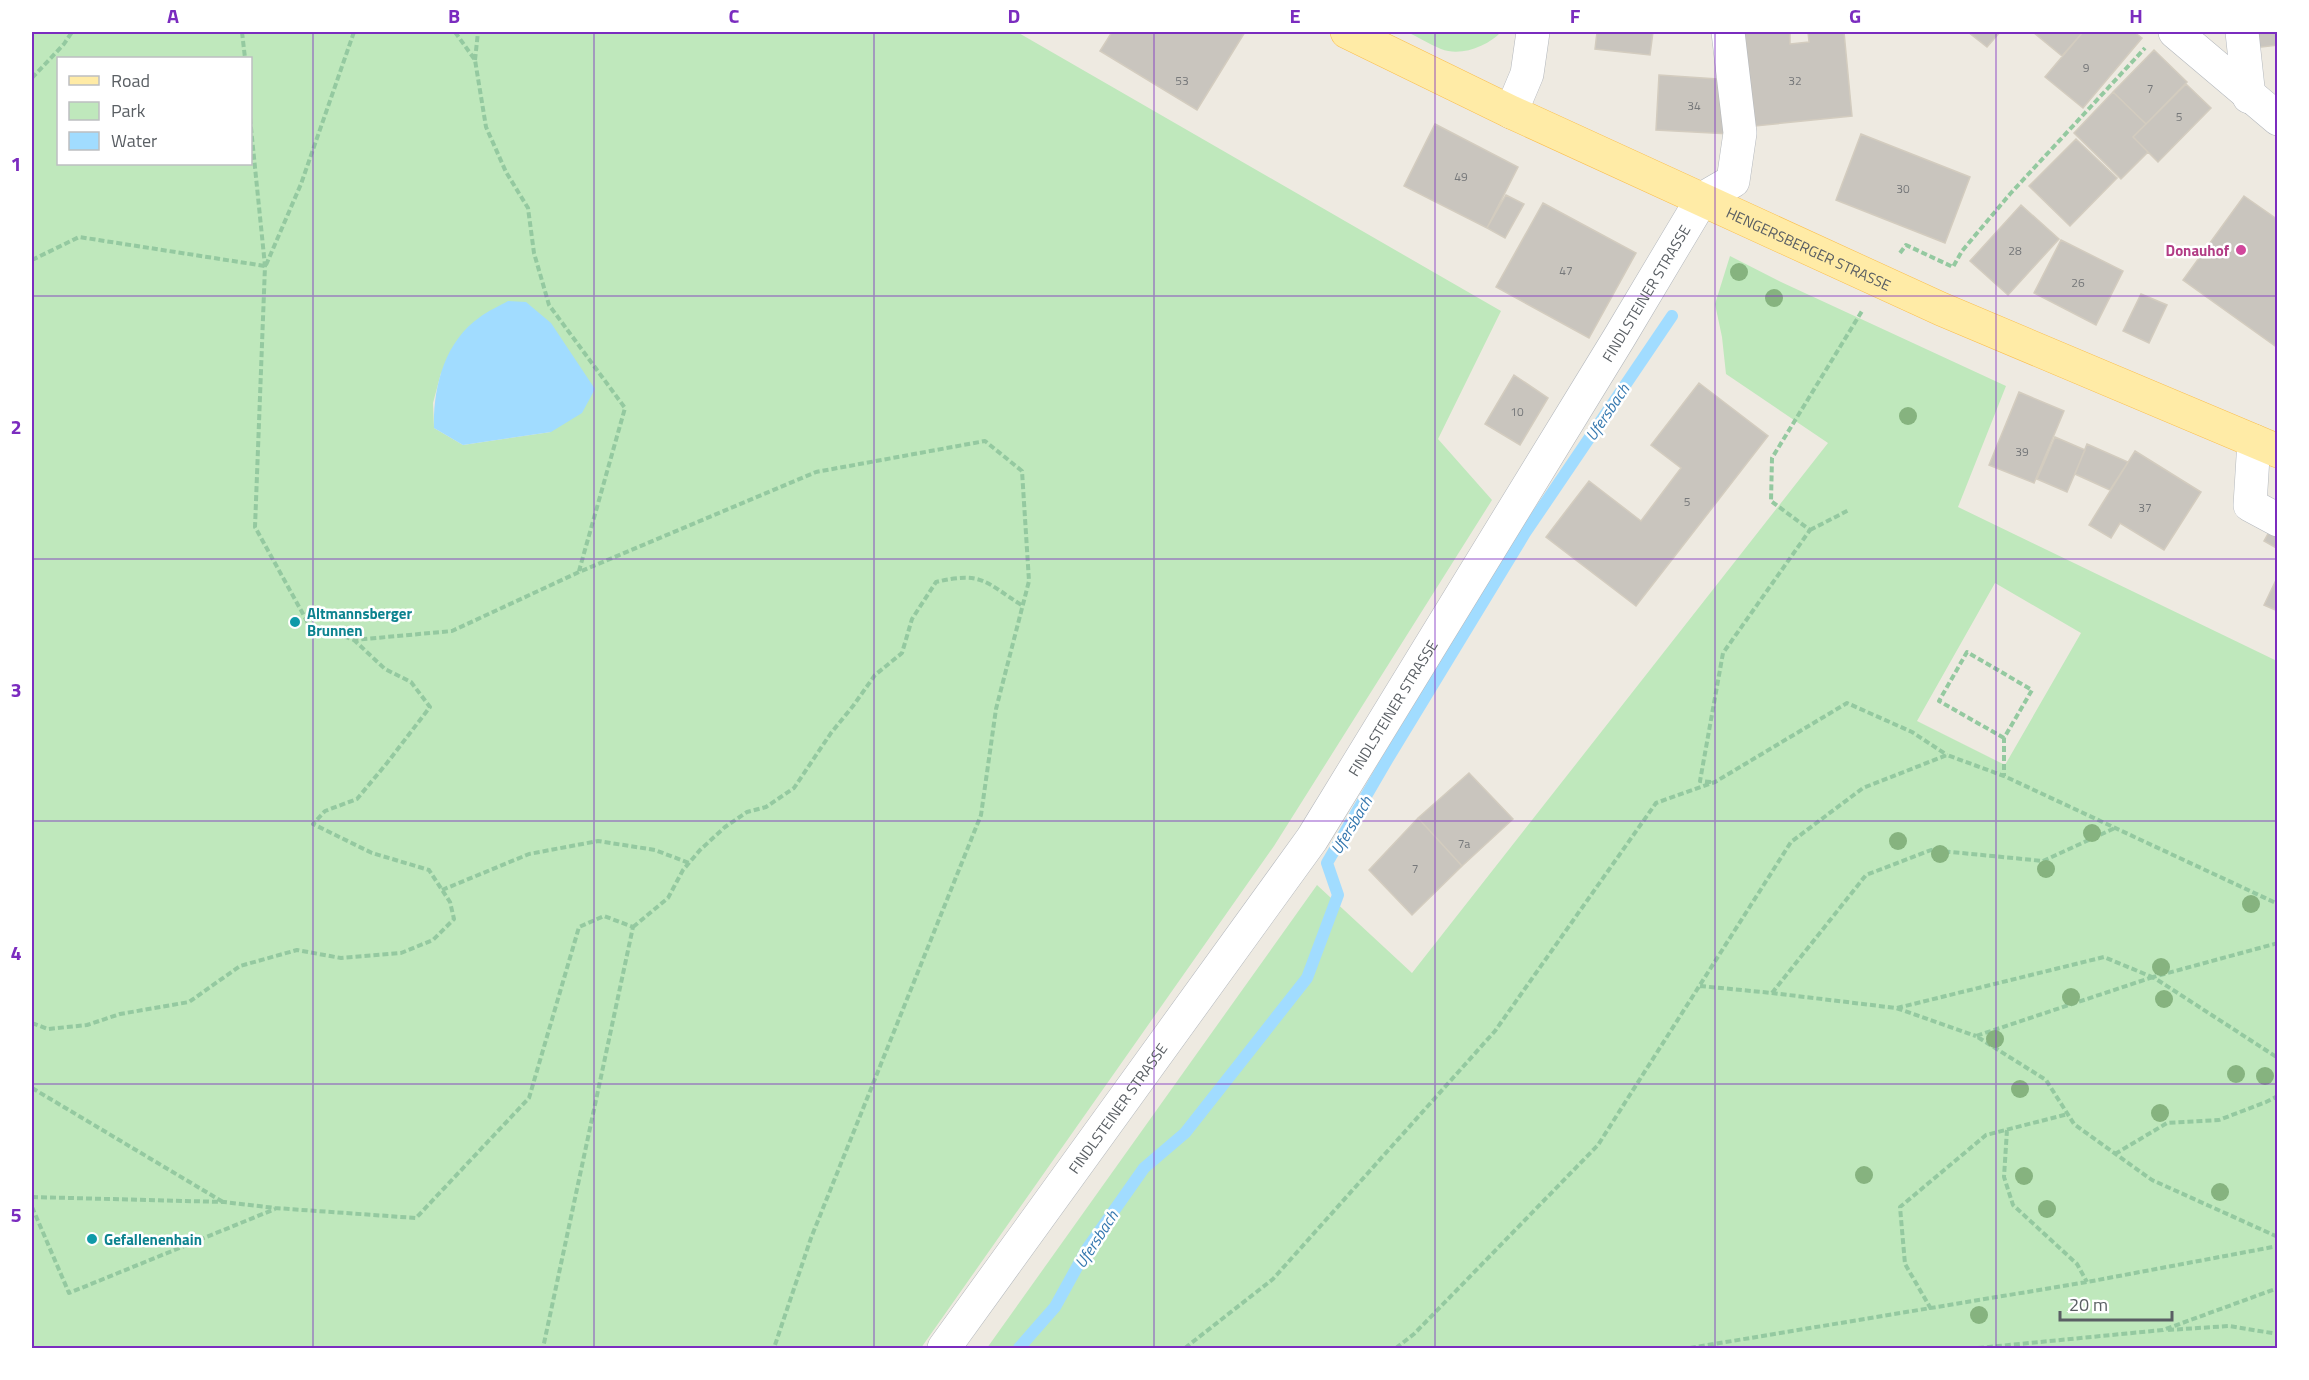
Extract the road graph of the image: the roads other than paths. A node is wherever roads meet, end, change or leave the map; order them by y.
1 (1347, 32) edge
2 (1533, 32) edge
3 (1728, 32) edge
4 (2242, 32) edge
5 (2164, 36) edge
6 (2249, 97) junction
7 (1511, 112) junction
8 (2277, 119) edge
9 (1702, 199) junction
10 (2266, 446) edge
11 (2277, 520) edge
12 (944, 1348) edge

1 - 7 main road, HENGERSBERGER STRASSE
2 - 7 street
3 - 9 street
4 - 6 street
5 - 6 street
6 - 8 street
7 - 9 main road, HENGERSBERGER STRASSE
9 - 10 main road, HENGERSBERGER STRASSE
9 - 12 street, FINDLSTEINER STRASSE
10 - 11 street

